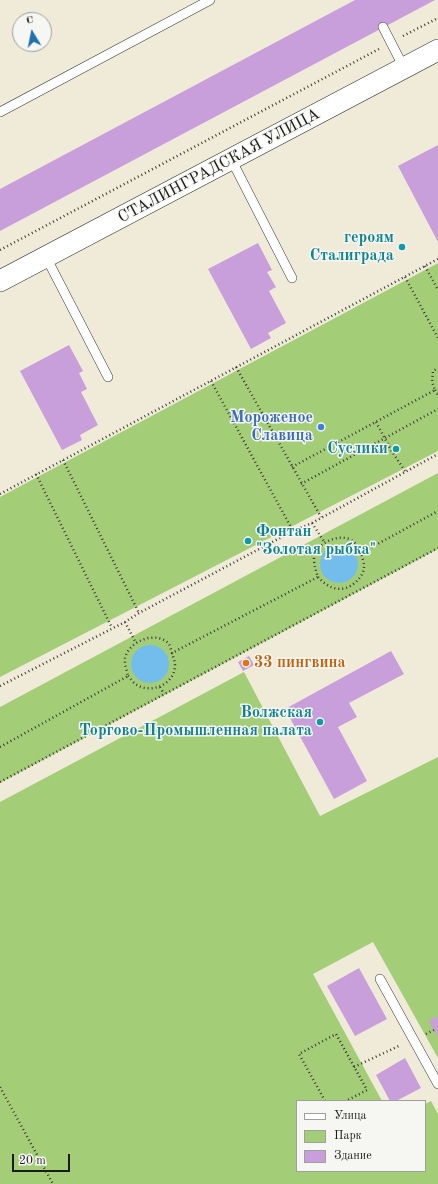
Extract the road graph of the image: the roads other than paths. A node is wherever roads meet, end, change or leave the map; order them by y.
1 (210, 0) edge
2 (383, 28) dead end
3 (438, 50) edge
4 (404, 68) junction
5 (0, 112) edge
6 (231, 159) junction
7 (46, 257) junction
8 (292, 278) dead end
9 (0, 281) edge
10 (108, 377) dead end
11 (380, 979) dead end
12 (438, 1084) edge

1 - 5 lane
2 - 4 lane
3 - 4 street, СТАЛИНГРАДСКАЯ УЛИЦА
4 - 6 street, СТАЛИНГРАДСКАЯ УЛИЦА
6 - 7 street, СТАЛИНГРАДСКАЯ УЛИЦА
6 - 8 lane
7 - 9 street, СТАЛИНГРАДСКАЯ УЛИЦА
7 - 10 lane
11 - 12 lane

